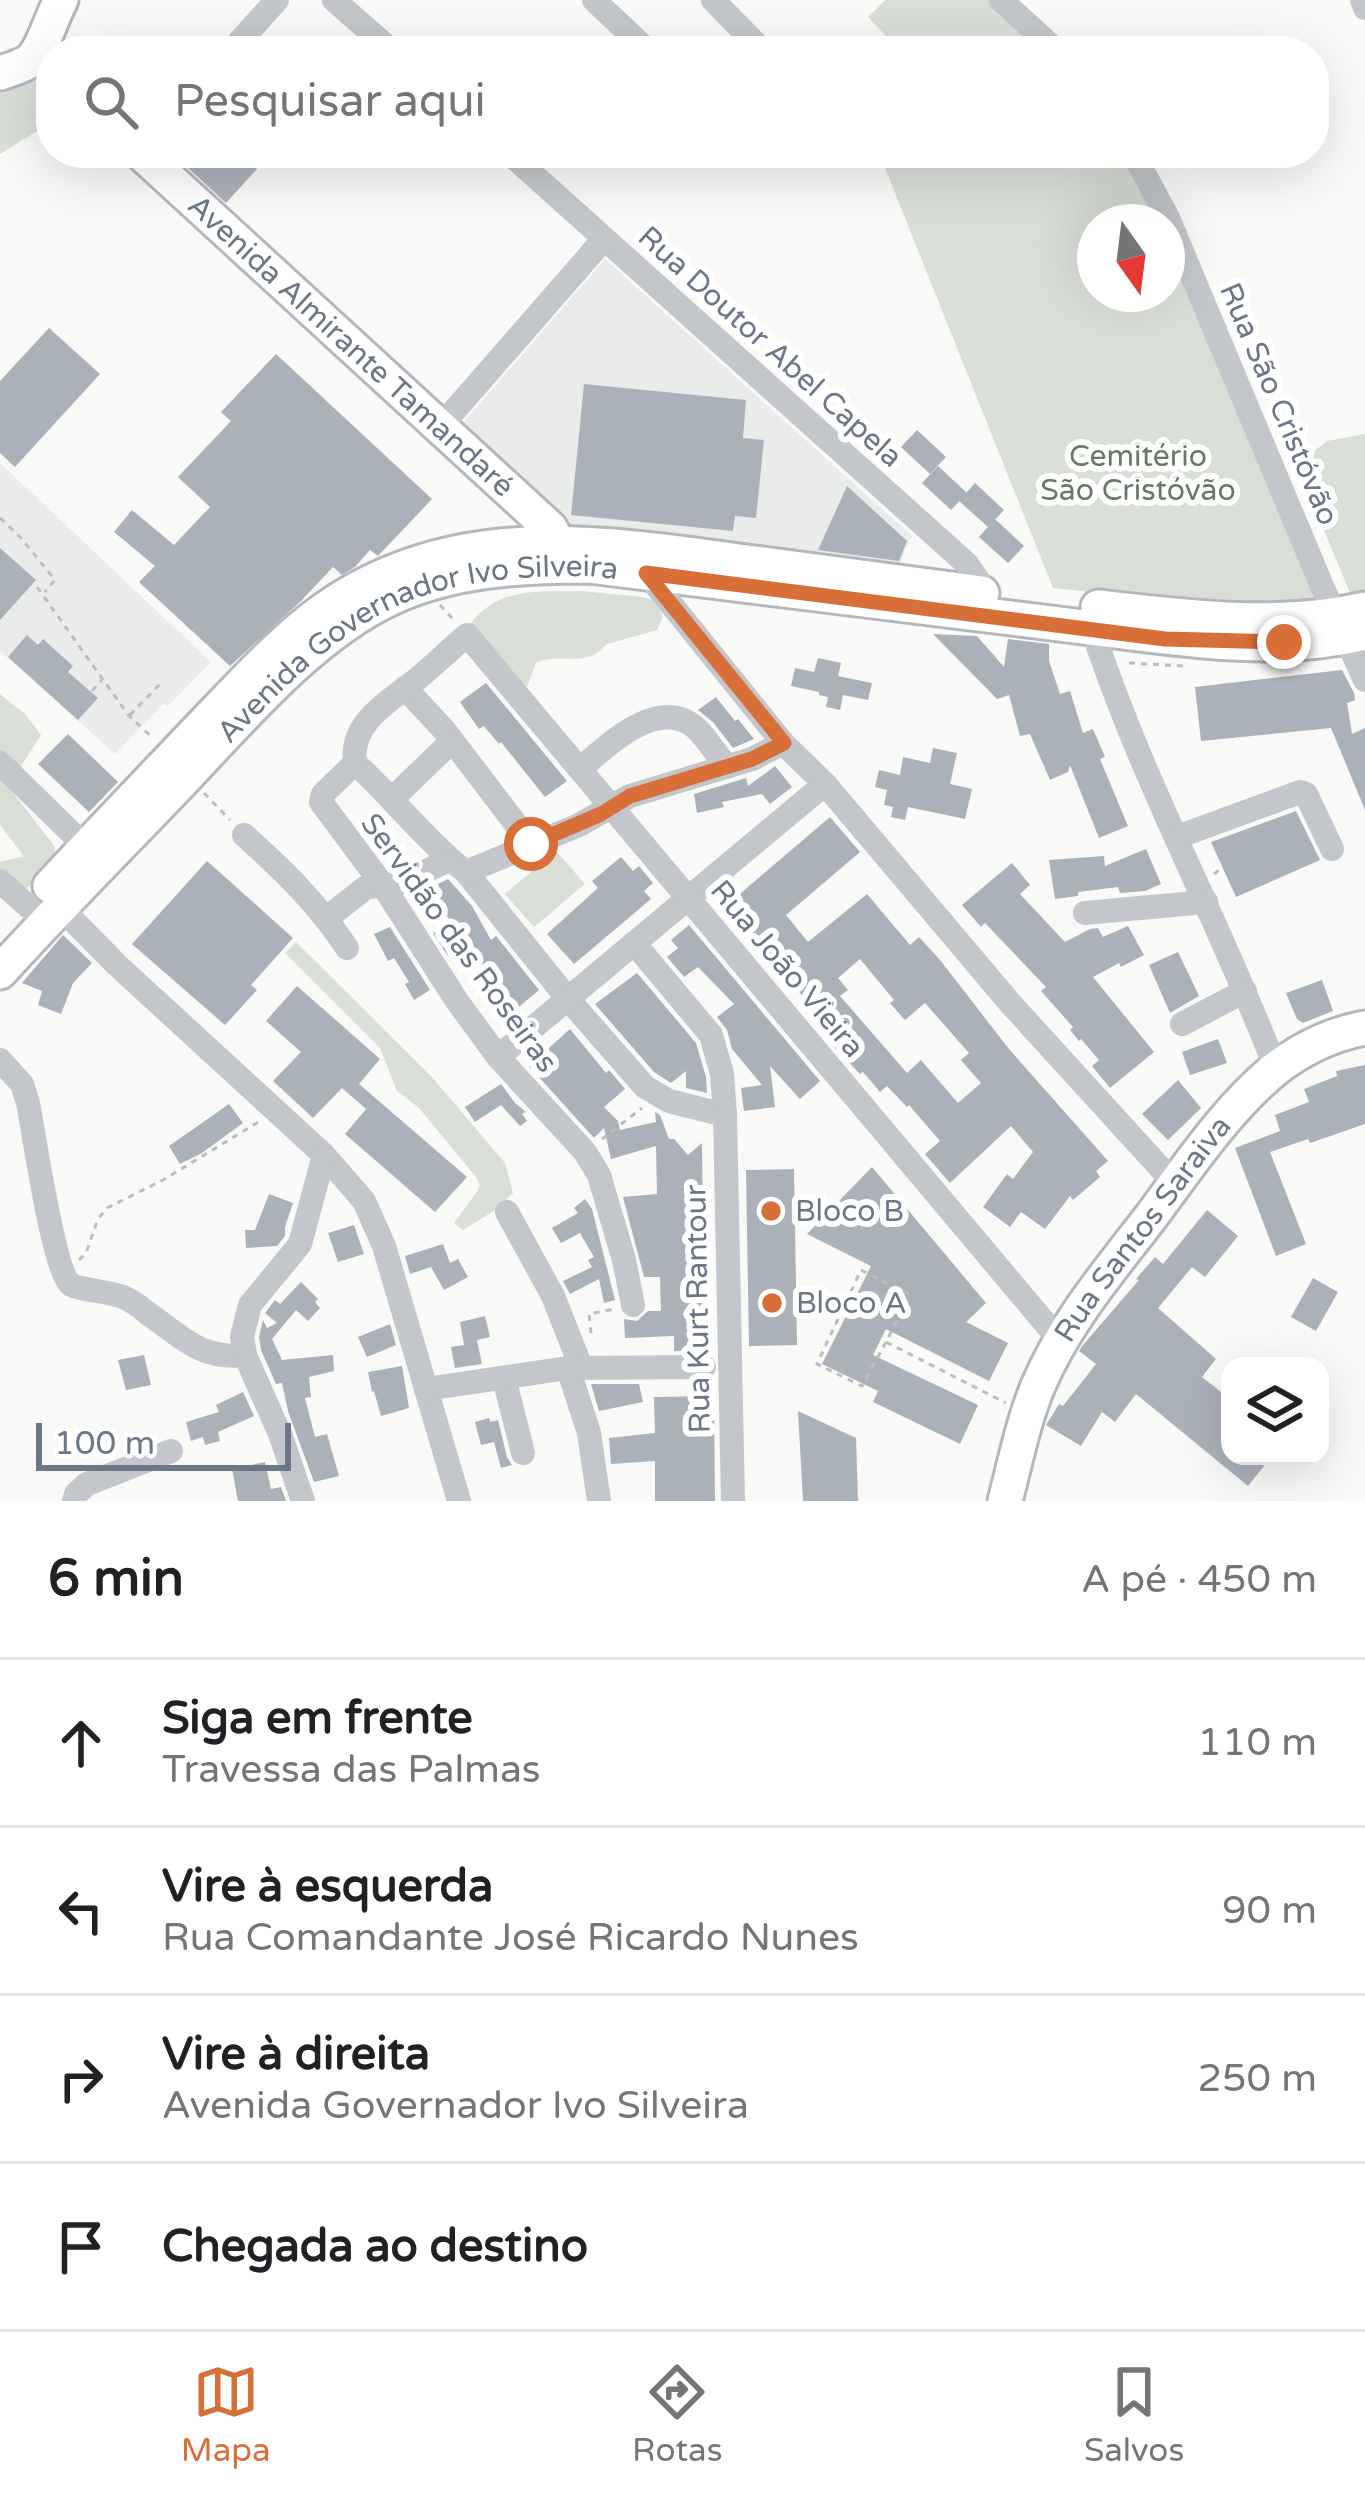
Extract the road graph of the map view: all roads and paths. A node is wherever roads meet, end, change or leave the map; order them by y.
1 (61, 0) edge
2 (277, 0) edge
3 (334, 0) edge
4 (594, 0) edge
5 (712, 0) edge
6 (1001, 0) edge
7 (41, 36) edge
8 (245, 36) edge
9 (375, 36) edge
10 (632, 36) edge
11 (748, 36) edge
12 (1041, 36) edge
13 (157, 168) edge
14 (526, 168) edge
15 (1141, 168) edge
16 (604, 238) junction
17 (441, 426) junction
18 (0, 518) edge
19 (558, 542) junction
20 (646, 573) junction
21 (37, 587) dead end
22 (44, 593) junction
23 (435, 598) dead end
24 (979, 604) junction
25 (1354, 624) edge
26 (1092, 628) junction
27 (467, 635) junction
28 (1115, 662) dead end
29 (1182, 666) dead end
30 (103, 679) junction
31 (1365, 680) edge
32 (160, 684) dead end
33 (405, 688) junction
34 (92, 691) dead end
35 (245, 698) junction
36 (129, 716) junction
37 (451, 742) junction
38 (784, 743) junction
39 (173, 755) junction
40 (0, 763) edge
41 (355, 763) junction
42 (727, 767) junction
43 (580, 770) junction
44 (196, 784) dead end
45 (825, 784) junction
46 (393, 798) junction
47 (611, 807) junction
48 (244, 835) joint
49 (1177, 837) junction
50 (531, 844) junction
51 (86, 847) junction
52 (1332, 849) dead end
53 (458, 866) junction
54 (0, 881) edge
55 (382, 884) junction
56 (688, 898) junction
57 (1206, 902) junction
58 (45, 908) junction
59 (1085, 913) dead end
60 (327, 918) junction
61 (0, 941) edge
62 (634, 943) junction
63 (347, 948) dead end
64 (0, 971) edge
65 (1245, 991) junction
66 (568, 999) junction
67 (1182, 1024) dead end
68 (1365, 1028) edge
69 (498, 1057) junction
70 (0, 1060) edge
71 (1276, 1069) junction
72 (658, 1096) junction
73 (272, 1114) dead end
74 (725, 1115) junction
75 (585, 1152) junction
76 (323, 1155) junction
77 (1175, 1184) junction
78 (507, 1212) dead end
79 (64, 1275) junction
80 (633, 1305) joint
81 (886, 1342) junction
82 (1060, 1342) junction
83 (244, 1355) junction
84 (582, 1367) junction
85 (704, 1367) dead end
86 (504, 1378) junction
87 (426, 1389) junction
88 (1018, 1408) dead end
89 (171, 1451) dead end
90 (524, 1453) dead end
91 (74, 1501) edge
92 (302, 1501) edge
93 (459, 1501) edge
94 (599, 1501) edge
95 (733, 1501) edge
96 (1005, 1501) edge

1 - 7 main road
2 - 8 street
3 - 9 street
4 - 10 street
5 - 11 street
6 - 12 street
13 - 17 main road, Avenida Almirante Tamandaré
14 - 16 street, Rua Doutor Abel Capela
15 - 25 street, Rua São Cristóvão
16 - 17 street
16 - 24 street, Rua Doutor Abel Capela
17 - 19 main road, Avenida Almirante Tamandaré
18 - 22 path
19 - 24 main road, Avenida Governador Ivo Silveira
19 - 35 main road, Avenida Governador Ivo Silveira
20 - 24 main road, Avenida Governador Ivo Silveira
20 - 35 main road, Avenida Governador Ivo Silveira
20 - 38 street
21 - 22 path
22 - 30 path
23 - 27 path
24 - 25 main road, Avenida Governador Ivo Silveira
24 - 26 main road, Avenida Governador Ivo Silveira
25 - 26 main road, Avenida Governador Ivo Silveira
25 - 31 street, Rua São Cristóvão
26 - 49 street
27 - 33 street
27 - 43 street, Rua João Vieira
28 - 29 path
30 - 34 path
30 - 36 path
32 - 36 path
33 - 37 street
33 - 41 street
35 - 39 main road, Avenida Governador Ivo Silveira
35 - 58 main road, Avenida Governador Ivo Silveira
36 - 39 path
37 - 46 street
37 - 50 street
38 - 42 street
38 - 45 street
39 - 51 main road, Avenida Governador Ivo Silveira
40 - 51 street
41 - 46 street
41 - 55 street, Servidão das Roseiras
42 - 43 street
42 - 47 street
43 - 47 street, Rua João Vieira
44 - 48 path
45 - 56 street
45 - 77 street
46 - 53 street
47 - 50 street
47 - 56 street, Rua João Vieira
48 - 60 street
49 - 52 street
49 - 57 street
50 - 53 street
51 - 58 main road, Avenida Governador Ivo Silveira
53 - 55 street
53 - 66 street
54 - 58 street
55 - 60 street
55 - 69 street, Servidão das Roseiras
56 - 62 street
56 - 82 street, Rua João Vieira
57 - 59 street
57 - 65 street
58 - 61 main road, Avenida Governador Ivo Silveira
58 - 64 main road, Avenida Governador Ivo Silveira
58 - 76 street
60 - 63 street
62 - 66 street
62 - 74 street, Rua Kurt Rantour
65 - 67 street
65 - 71 street
66 - 69 street
66 - 72 street
68 - 71 main road, Rua Santos Saraiva
69 - 75 street, Servidão das Roseiras
70 - 79 street
71 - 77 main road, Rua Santos Saraiva
72 - 74 street
72 - 75 path
73 - 79 path
74 - 95 street, Rua Kurt Rantour
75 - 80 street, Servidão das Roseiras
76 - 83 street
76 - 87 street
77 - 82 main road, Rua Santos Saraiva
78 - 84 street
79 - 83 street
80 - 84 path
81 - 81 path
81 - 88 path
82 - 96 main road, Rua Santos Saraiva
83 - 92 street
84 - 85 street
84 - 86 street
84 - 94 street
86 - 87 street
86 - 90 street
87 - 93 street
89 - 91 street

